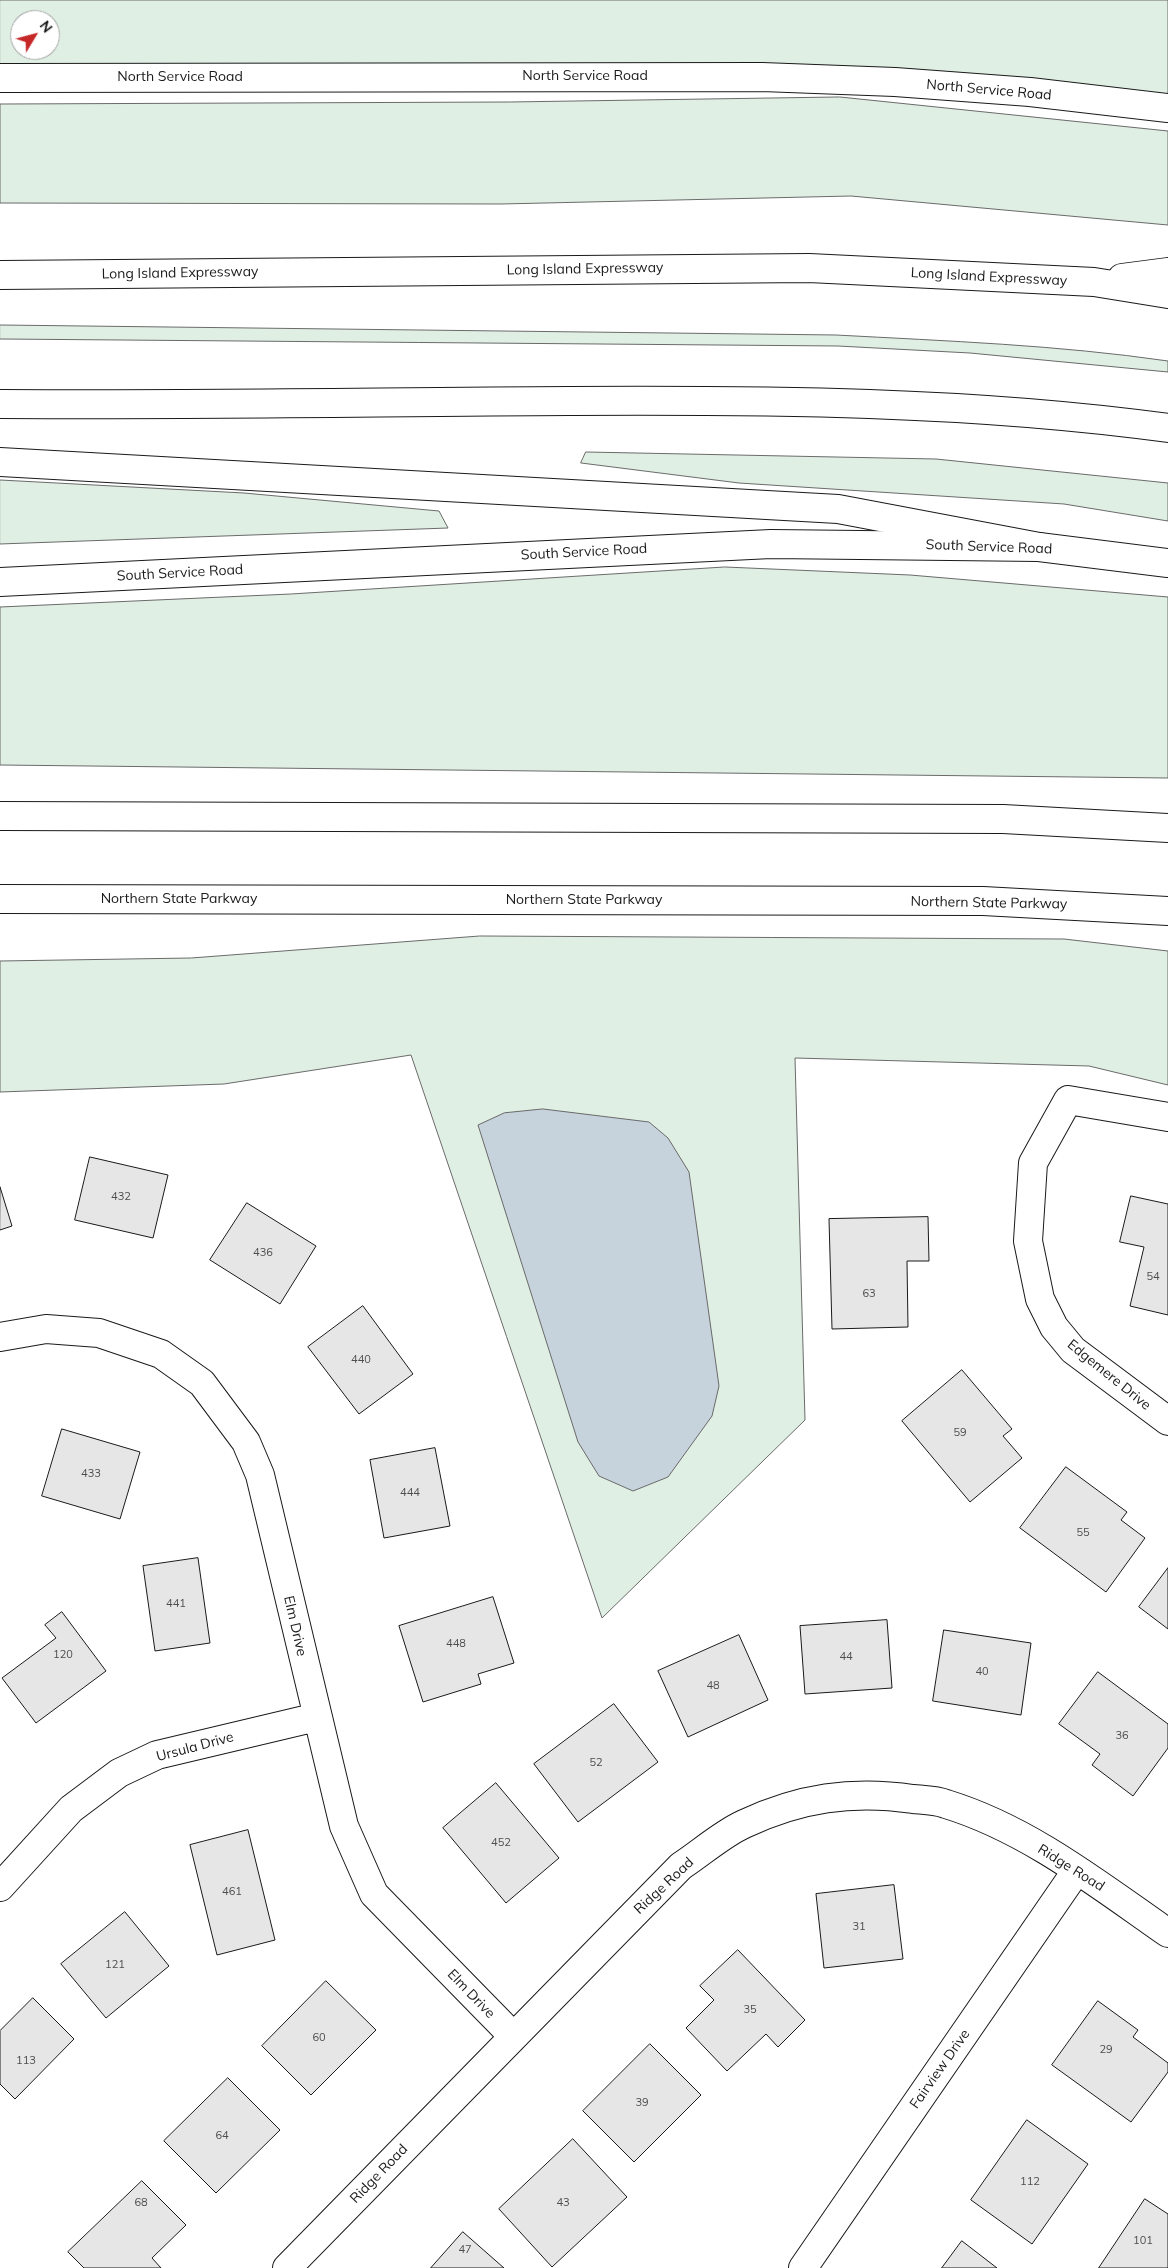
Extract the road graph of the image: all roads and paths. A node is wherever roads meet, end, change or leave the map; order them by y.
1 (0, 78) edge
2 (1168, 108) edge
3 (1168, 272) edge
4 (0, 275) edge
5 (1094, 282) junction
6 (1168, 294) edge
7 (0, 404) edge
8 (1168, 428) edge
9 (0, 462) edge
10 (1039, 547) junction
11 (1168, 563) edge
12 (0, 582) edge
13 (0, 816) edge
14 (1168, 828) edge
15 (0, 899) edge
16 (1168, 911) edge
17 (1168, 1117) edge
18 (0, 1337) edge
19 (1168, 1422) edge
20 (317, 1717) junction
21 (1077, 1870) junction
22 (0, 1887) edge
23 (1168, 1933) edge
24 (513, 2036) junction
25 (287, 2268) edge
26 (803, 2268) edge

1 - 2 main road, North Service Road
3 - 5 main road
4 - 5 main road, Long Island Expressway
5 - 6 main road, Long Island Expressway
7 - 8 main road
9 - 10 main road
10 - 11 main road, South Service Road
10 - 12 main road, South Service Road
13 - 14 main road
15 - 16 main road, Northern State Parkway
17 - 19 main road, Edgemere Drive
18 - 20 main road, Elm Drive
20 - 22 main road, Ursula Drive
20 - 24 main road, Elm Drive
21 - 23 main road, Ridge Road
21 - 24 main road, Ridge Road
21 - 26 main road, Fairview Drive
24 - 25 main road, Ridge Road

